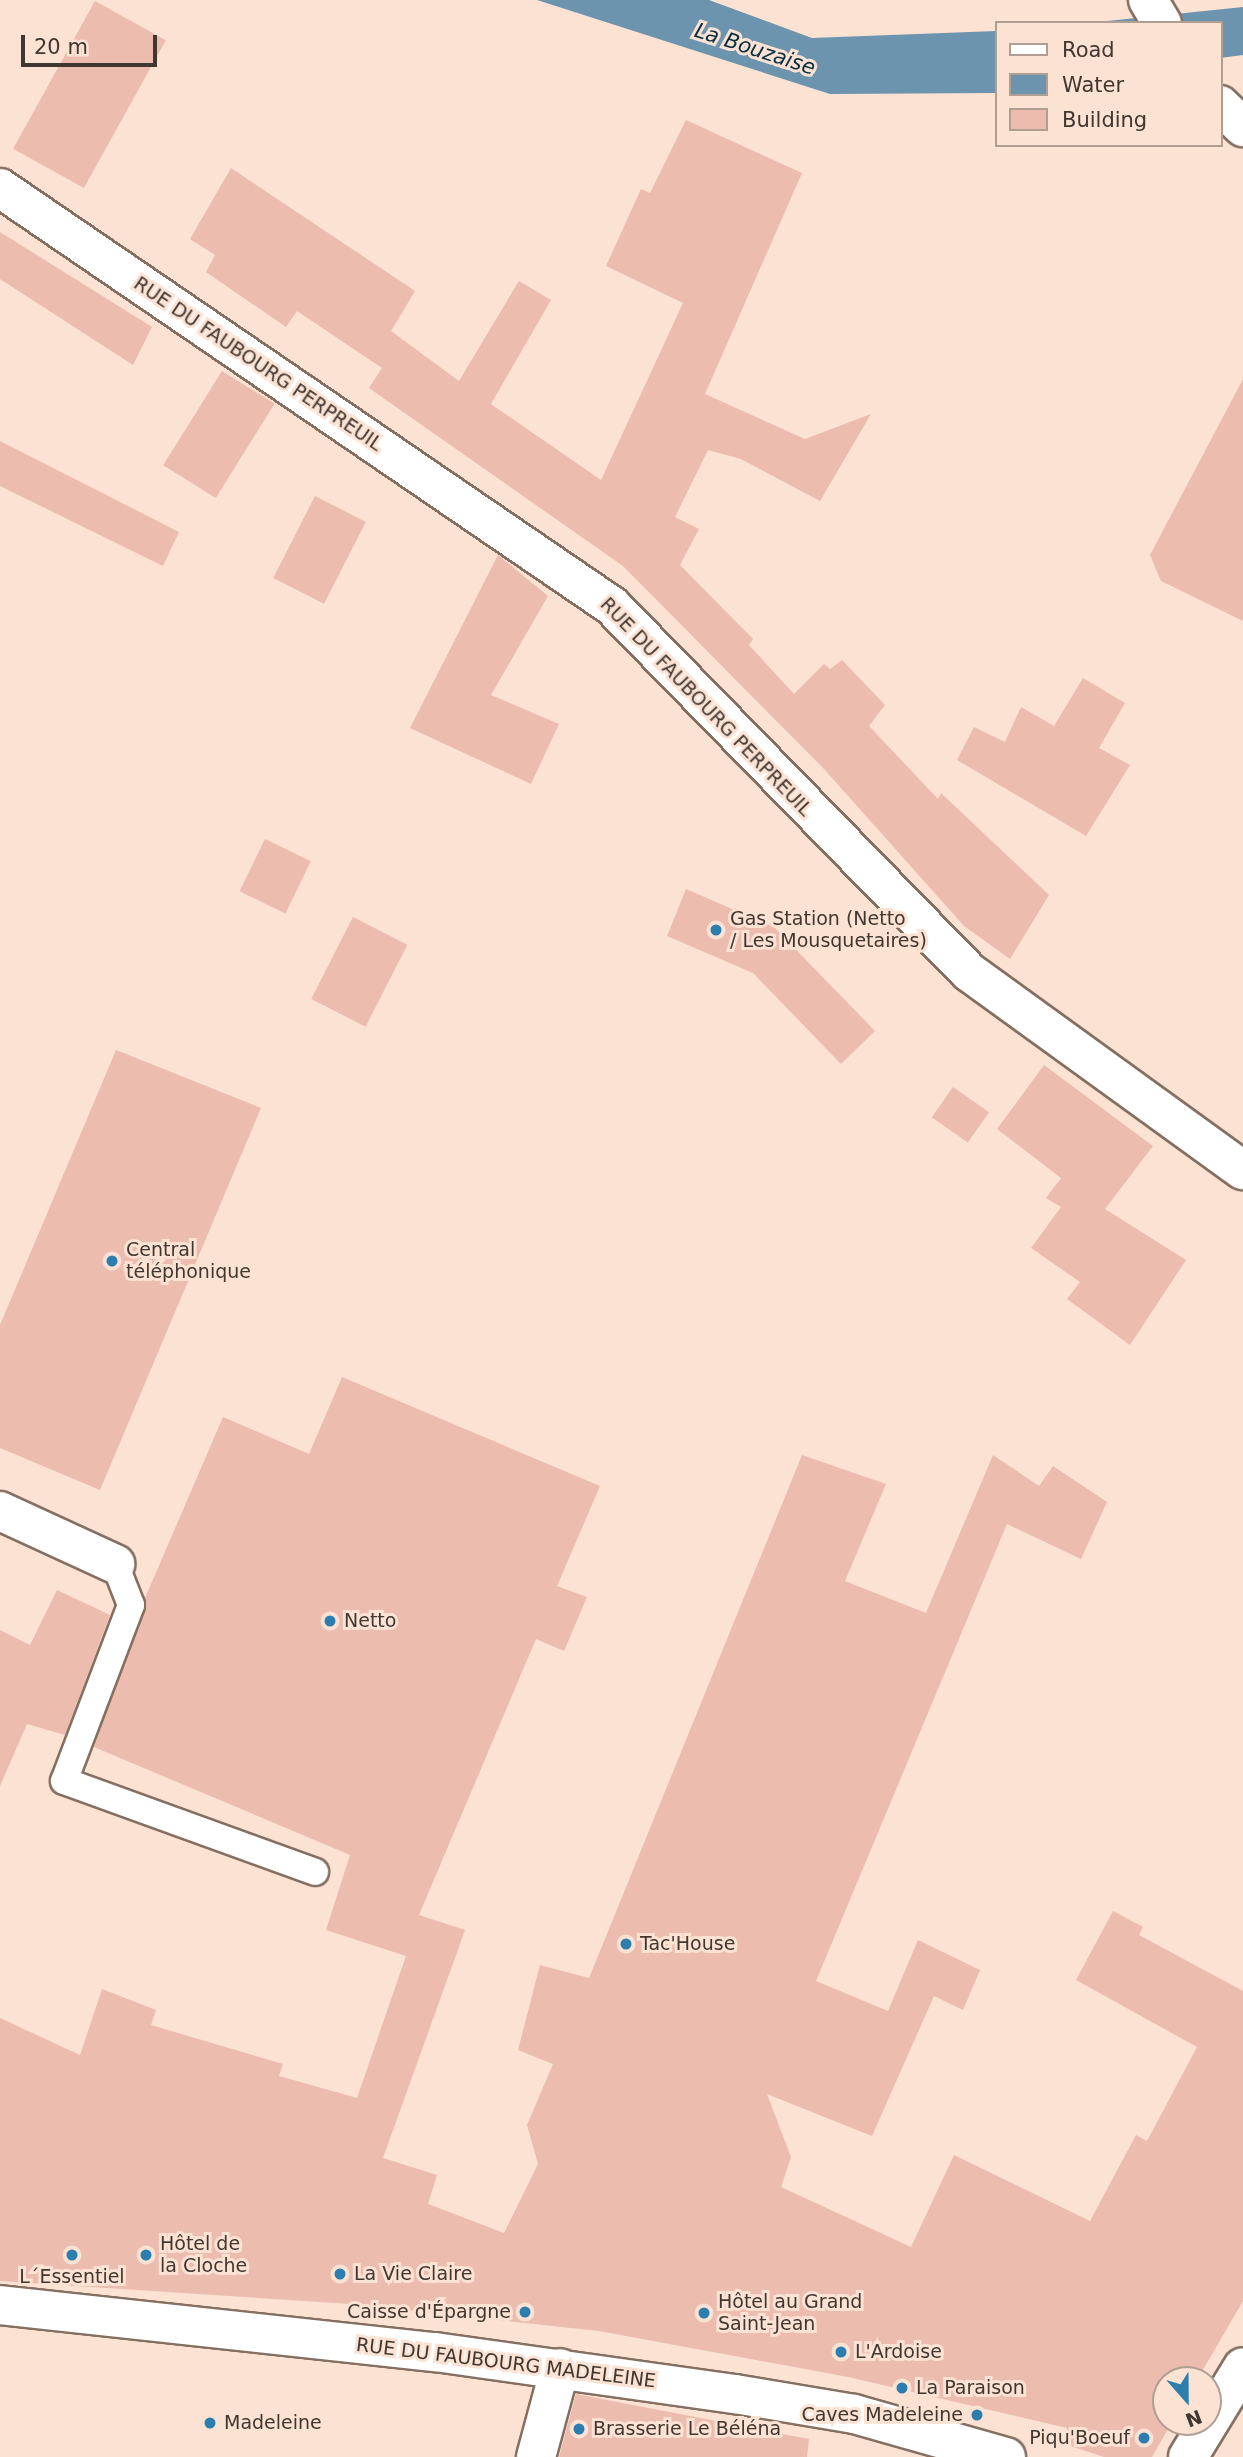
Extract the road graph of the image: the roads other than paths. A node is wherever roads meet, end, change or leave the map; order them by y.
1 (1148, 0) edge
2 (1161, 21) edge
3 (1222, 107) edge
4 (1243, 127) edge
5 (0, 188) edge
6 (1243, 1170) edge
7 (0, 1511) edge
8 (115, 1564) joint
9 (315, 1872) dead end
10 (0, 2305) edge
11 (1243, 2367) edge
12 (561, 2368) junction
13 (536, 2457) edge
14 (1006, 2457) edge
15 (1188, 2457) edge

1 - 2 main road
3 - 4 main road
5 - 6 main road, RUE DU FAUBOURG PERPREUIL
7 - 8 main road
8 - 9 lane
10 - 12 main road, RUE DU FAUBOURG MADELEINE
11 - 15 main road
12 - 13 main road
12 - 14 main road, RUE DU FAUBOURG MADELEINE

